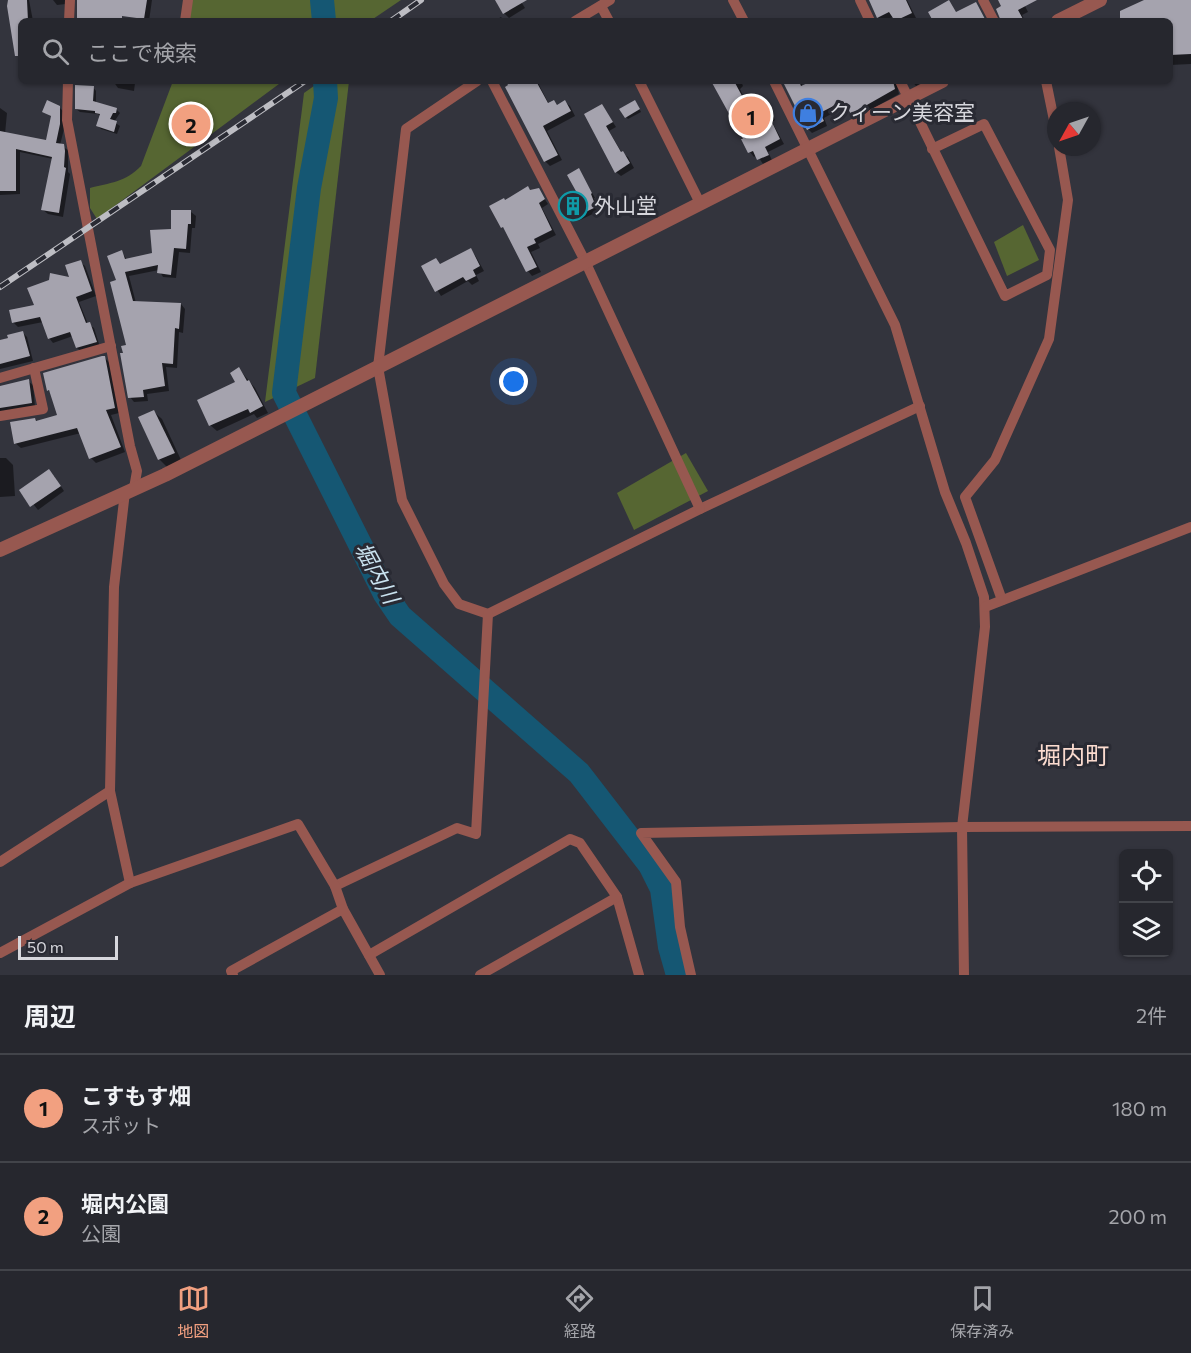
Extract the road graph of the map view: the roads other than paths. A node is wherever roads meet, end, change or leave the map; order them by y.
1 (70, 0) edge
2 (188, 0) edge
3 (733, 0) edge
4 (860, 0) edge
5 (983, 0) edge
6 (1100, 0) edge
7 (605, 3) edge
8 (69, 18) edge
9 (185, 18) edge
10 (581, 18) edge
11 (608, 18) edge
12 (742, 18) edge
13 (869, 18) edge
14 (992, 18) edge
15 (1064, 18) edge
16 (68, 84) edge
17 (473, 84) edge
18 (494, 84) edge
19 (640, 84) edge
20 (776, 84) edge
21 (901, 84) edge
22 (936, 84) edge
23 (1047, 84) edge
24 (908, 99) junction
25 (1050, 102) edge
26 (808, 149) junction
27 (932, 149) junction
28 (1061, 156) edge
29 (700, 203) junction
30 (585, 261) junction
31 (111, 346) junction
32 (378, 367) junction
33 (34, 368) junction
34 (0, 378) edge
35 (920, 406) junction
36 (0, 416) edge
37 (130, 490) junction
38 (700, 509) junction
39 (1191, 527) edge
40 (0, 550) edge
41 (1002, 600) junction
42 (985, 607) junction
43 (488, 614) junction
44 (110, 791) junction
45 (1191, 826) edge
46 (962, 827) junction
47 (0, 862) edge
48 (130, 883) junction
49 (335, 886) junction
50 (617, 897) junction
51 (343, 909) junction
52 (0, 952) edge
53 (369, 954) junction
54 (635, 973) edge
55 (233, 975) edge
56 (380, 975) edge
57 (480, 975) edge
58 (691, 975) edge
59 (964, 975) edge

1 - 8 street
2 - 9 street
3 - 12 street
4 - 13 street
5 - 14 street
6 - 15 street
7 - 10 street
7 - 11 street
16 - 31 street
17 - 32 street
18 - 30 street
19 - 29 street
20 - 26 street
21 - 24 street
22 - 24 street
23 - 25 street
24 - 26 street
24 - 27 street
26 - 29 street
26 - 35 street
27 - 27 street
28 - 41 street
29 - 30 street
30 - 32 street
30 - 38 street
31 - 33 street
31 - 37 street
32 - 37 street
32 - 43 street
33 - 34 street
33 - 36 street
35 - 38 street
35 - 42 street
37 - 40 street
37 - 44 street
38 - 43 street
39 - 41 street
41 - 42 street
42 - 46 street
43 - 49 street
44 - 47 street
44 - 48 street
45 - 46 street
46 - 58 street
46 - 59 street
48 - 49 street
48 - 52 street
49 - 51 street
50 - 53 street
50 - 54 street
50 - 57 street
51 - 53 street
51 - 55 street
53 - 56 street

